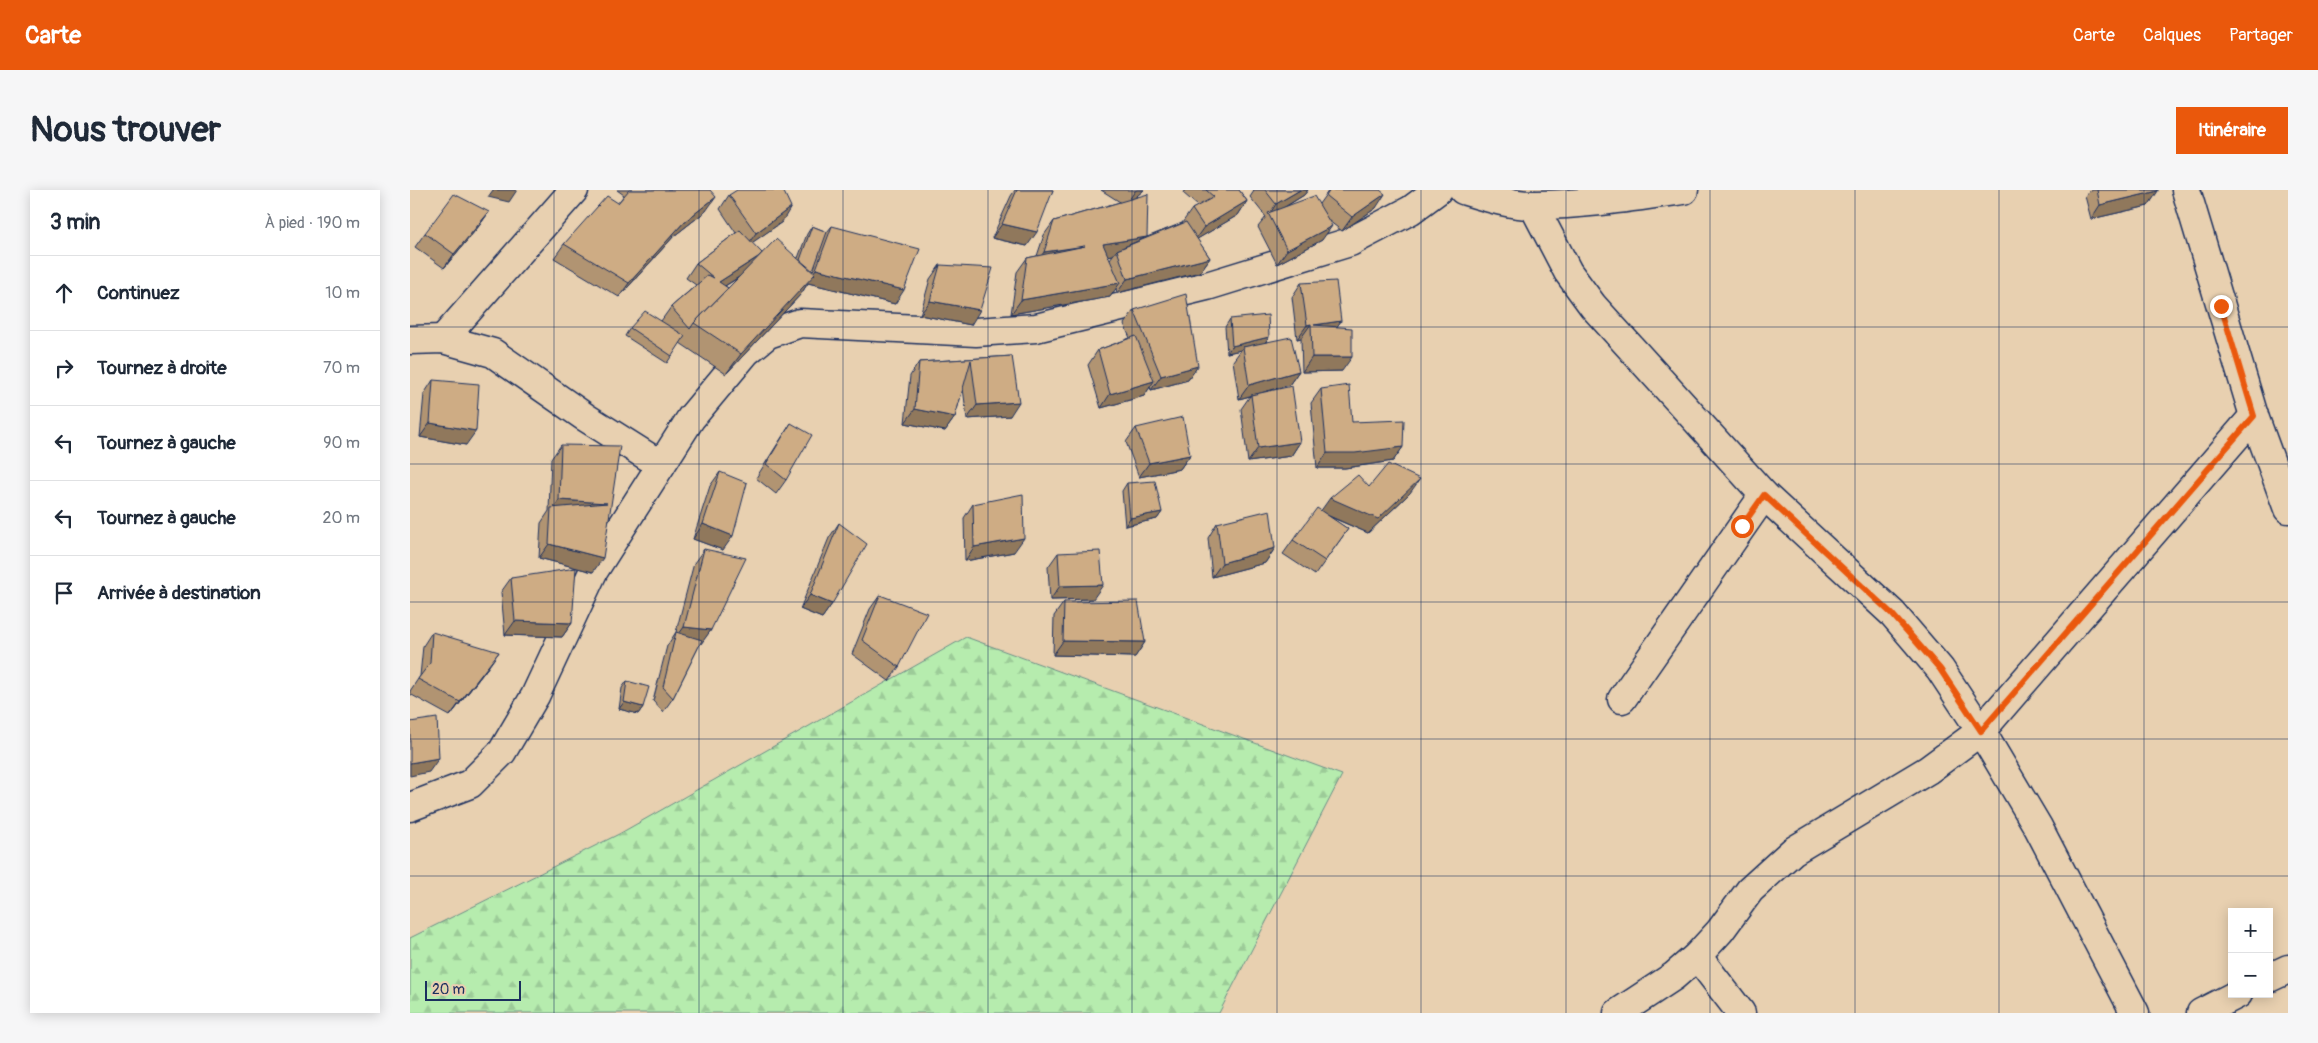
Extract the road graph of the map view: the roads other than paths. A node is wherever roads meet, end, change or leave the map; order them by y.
1 (574, 190) edge
2 (1438, 190) edge
3 (1463, 190) edge
4 (1684, 190) edge
5 (2186, 190) edge
6 (1534, 205) junction
7 (443, 339) junction
8 (410, 340) edge
9 (2254, 416) junction
10 (661, 465) junction
11 (1764, 495) junction
12 (2288, 509) edge
13 (1622, 699) dead end
14 (1981, 731) junction
15 (410, 807) edge
16 (1697, 956) junction
17 (2288, 969) edge
18 (2273, 976) edge
19 (2230, 998) edge
20 (1618, 1013) edge
21 (1741, 1013) edge
22 (2135, 1013) edge
23 (2201, 1013) edge

1 - 7 street
2 - 10 street
3 - 6 street
4 - 6 street
5 - 9 street
6 - 11 street
7 - 8 street
7 - 10 street
9 - 12 street
9 - 14 street
10 - 15 street
11 - 13 street
11 - 14 street
14 - 16 street
14 - 22 street
16 - 20 street
16 - 21 street
17 - 18 street
19 - 23 street

